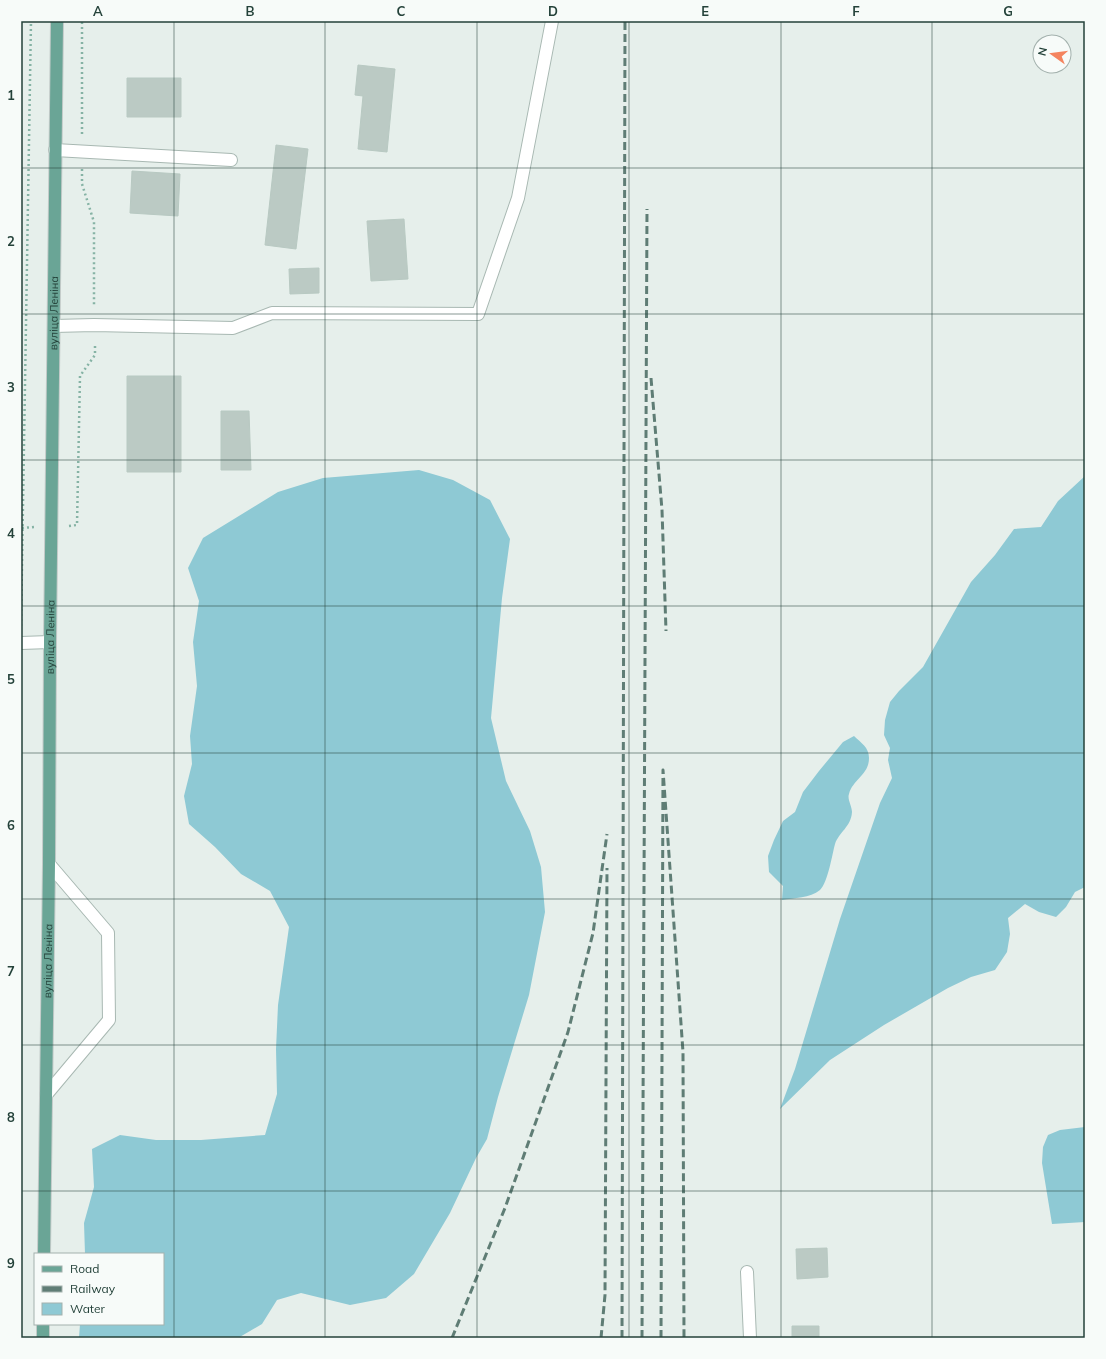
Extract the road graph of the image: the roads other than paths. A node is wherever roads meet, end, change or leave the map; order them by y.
1 (57, 21) edge
2 (552, 21) edge
3 (55, 150) junction
4 (231, 160) dead end
5 (54, 326) junction
6 (50, 642) junction
7 (21, 643) edge
8 (50, 864) junction
9 (46, 1095) junction
10 (44, 1253) edge
11 (747, 1272) dead end
12 (43, 1325) edge
13 (43, 1338) edge
14 (750, 1338) edge

1 - 3 main road, вуліца Леніна
2 - 5 street
3 - 4 street
3 - 5 main road, вуліца Леніна
5 - 6 main road, вуліца Леніна
6 - 7 street
6 - 8 main road, вуліца Леніна
8 - 9 main road, вуліца Леніна
8 - 9 street
9 - 10 main road, вуліца Леніна
11 - 14 street
12 - 13 main road

